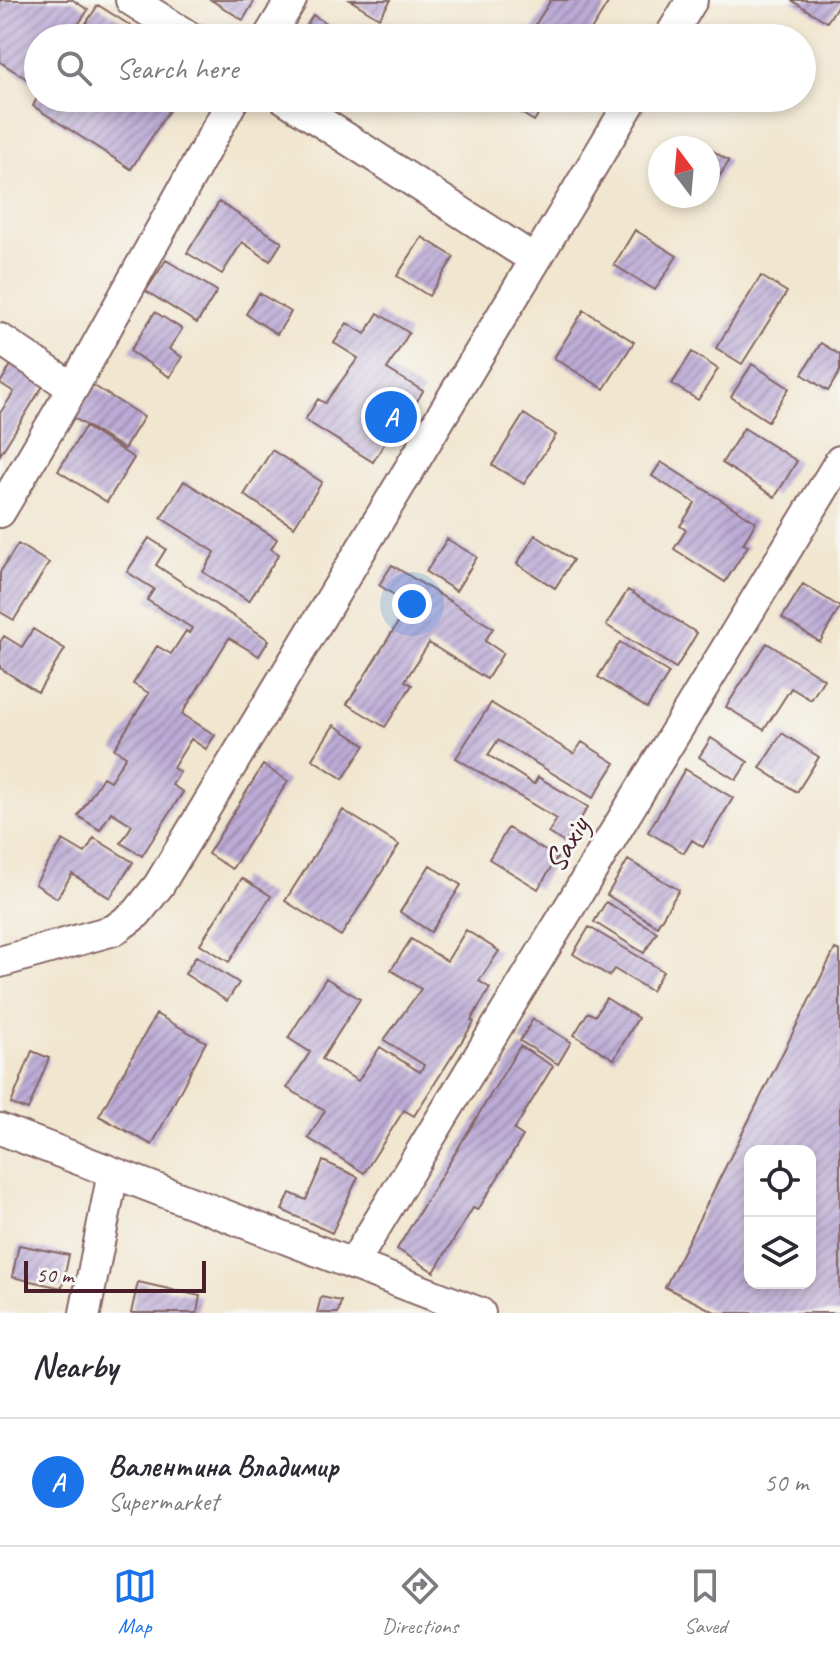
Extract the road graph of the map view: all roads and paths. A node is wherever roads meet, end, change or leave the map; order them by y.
1 (131, 0) edge
2 (291, 0) edge
3 (692, 0) edge
4 (169, 24) edge
5 (276, 24) edge
6 (677, 24) edge
7 (226, 112) edge
8 (306, 112) edge
9 (625, 112) edge
10 (535, 260) junction
11 (0, 339) edge
12 (73, 388) junction
13 (840, 461) edge
14 (0, 512) edge
15 (0, 962) edge
16 (0, 1129) edge
17 (113, 1173) junction
18 (353, 1264) junction
19 (85, 1313) edge
20 (480, 1313) edge

1 - 4 street
2 - 5 street
3 - 6 street
7 - 12 street
8 - 10 street
9 - 10 street
10 - 15 street
11 - 12 street
12 - 14 street
13 - 18 street, Saxiy
16 - 17 street
17 - 18 street
17 - 19 street
18 - 20 street

